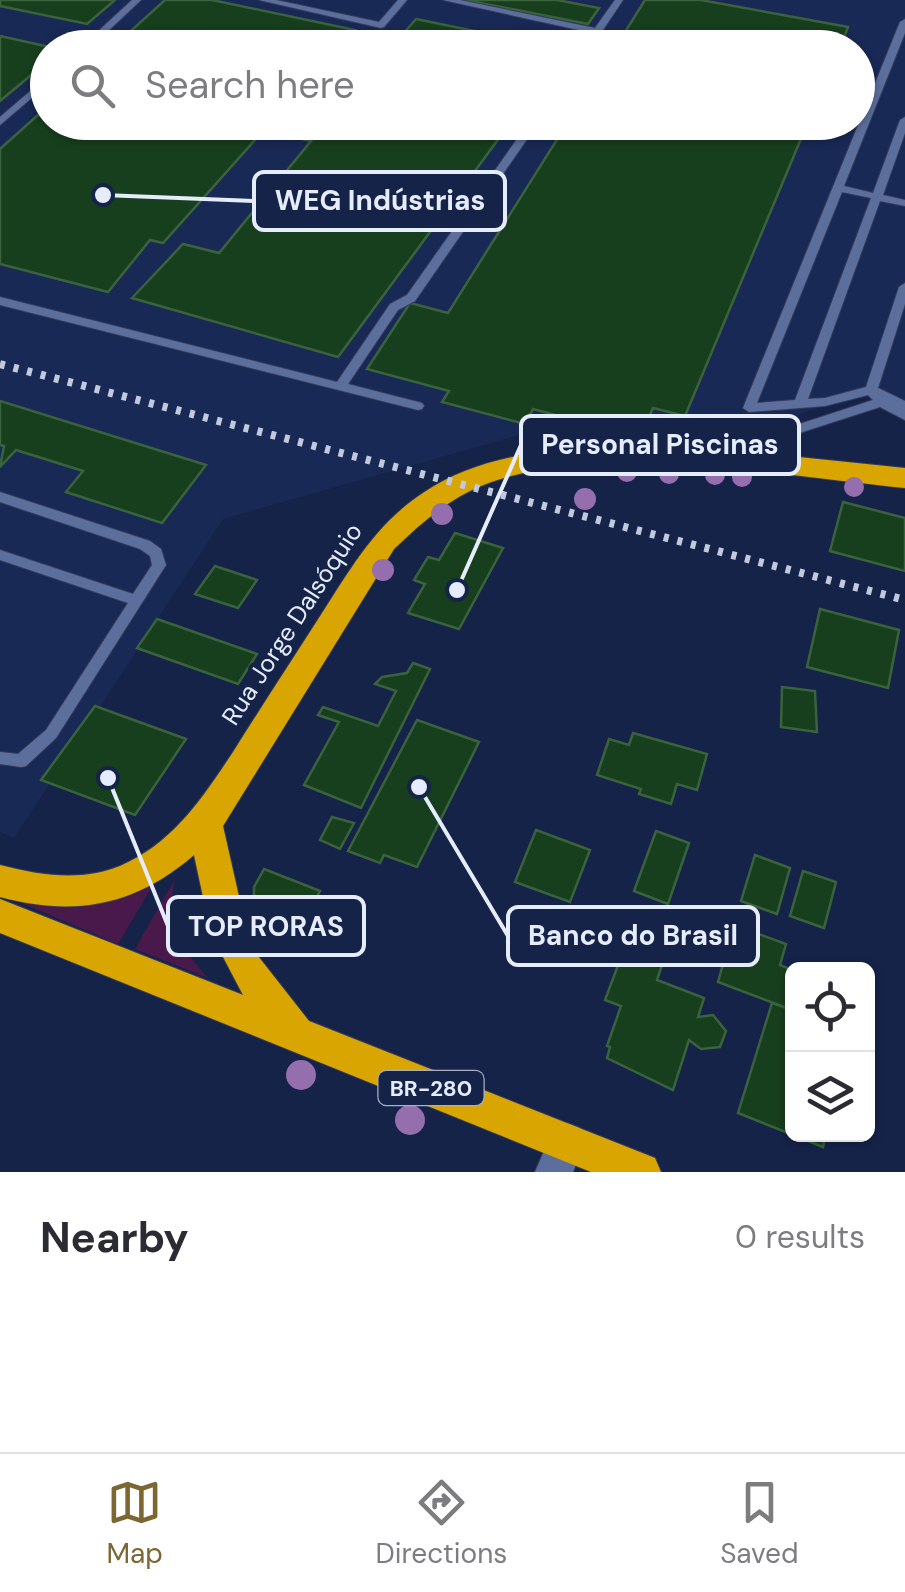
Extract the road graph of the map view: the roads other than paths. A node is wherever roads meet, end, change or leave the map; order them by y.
1 (137, 0) edge
2 (263, 0) edge
3 (403, 0) edge
4 (447, 0) edge
5 (619, 0) edge
6 (905, 22) edge
7 (104, 30) edge
8 (598, 30) joint
9 (30, 96) edge
10 (875, 96) edge
11 (905, 120) edge
12 (0, 122) edge
13 (521, 140) edge
14 (857, 140) edge
15 (838, 188) junction
16 (876, 197) junction
17 (905, 203) edge
18 (905, 287) edge
19 (0, 301) edge
20 (340, 386) junction
21 (870, 390) junction
22 (881, 402) junction
23 (800, 404) junction
24 (418, 406) dead end
25 (905, 406) edge
26 (905, 416) edge
27 (703, 460) junction
28 (905, 478) edge
29 (0, 497) edge
30 (0, 555) edge
31 (136, 600) junction
32 (0, 758) edge
33 (205, 824) junction
34 (0, 881) edge
35 (0, 916) edge
36 (296, 1034) junction
37 (561, 1157) edge
38 (642, 1172) edge

1 - 7 lane
2 - 3 lane
4 - 8 lane
5 - 8 lane
6 - 10 lane
9 - 12 lane
11 - 16 lane
13 - 20 lane
14 - 15 lane
15 - 16 lane
15 - 23 lane
16 - 17 lane
16 - 23 lane
18 - 21 lane
19 - 20 lane
20 - 24 lane
21 - 22 lane
21 - 23 lane
21 - 25 lane
22 - 26 lane
22 - 27 lane
27 - 28 highway, Rua Jorge Dalsóquio
27 - 33 highway, Rua Jorge Dalsóquio
29 - 31 lane
30 - 31 lane
31 - 32 lane
33 - 34 highway, Rua Jorge Dalsóquio
33 - 36 highway
35 - 36 highway, BR-280
36 - 37 highway, BR-280
37 - 38 highway, BR-280

